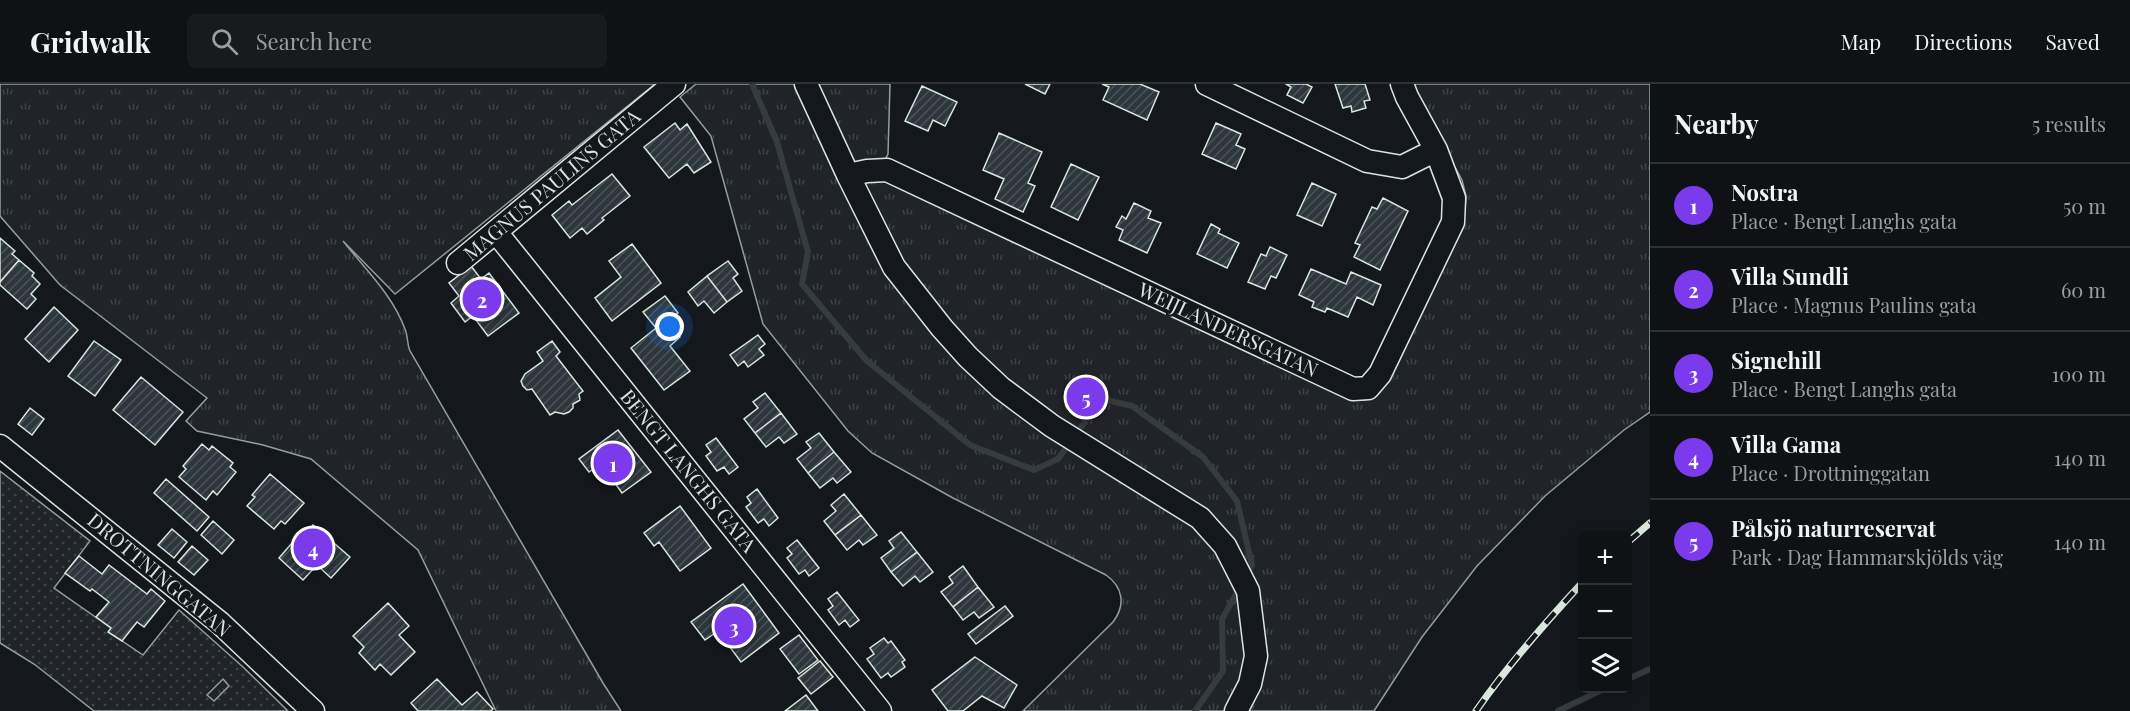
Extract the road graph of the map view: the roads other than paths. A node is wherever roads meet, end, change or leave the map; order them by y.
1 (674, 84) edge
2 (807, 84) edge
3 (1207, 84) edge
4 (1402, 84) edge
5 (1436, 150) junction
6 (848, 175) junction
7 (496, 232) junction
8 (458, 263) dead end
9 (0, 446) edge
10 (313, 711) edge
11 (880, 711) edge
12 (1236, 711) edge

1 - 7 street, MAGNUS PAULINS GATA
2 - 6 street
3 - 5 street
4 - 5 street, WEIJLANDERSGATAN
5 - 6 street, WEIJLANDERSGATAN
6 - 12 street
7 - 8 street, MAGNUS PAULINS GATA
7 - 11 street, BENGT LANGHS GATA
9 - 10 street, DROTTNINGGATAN

